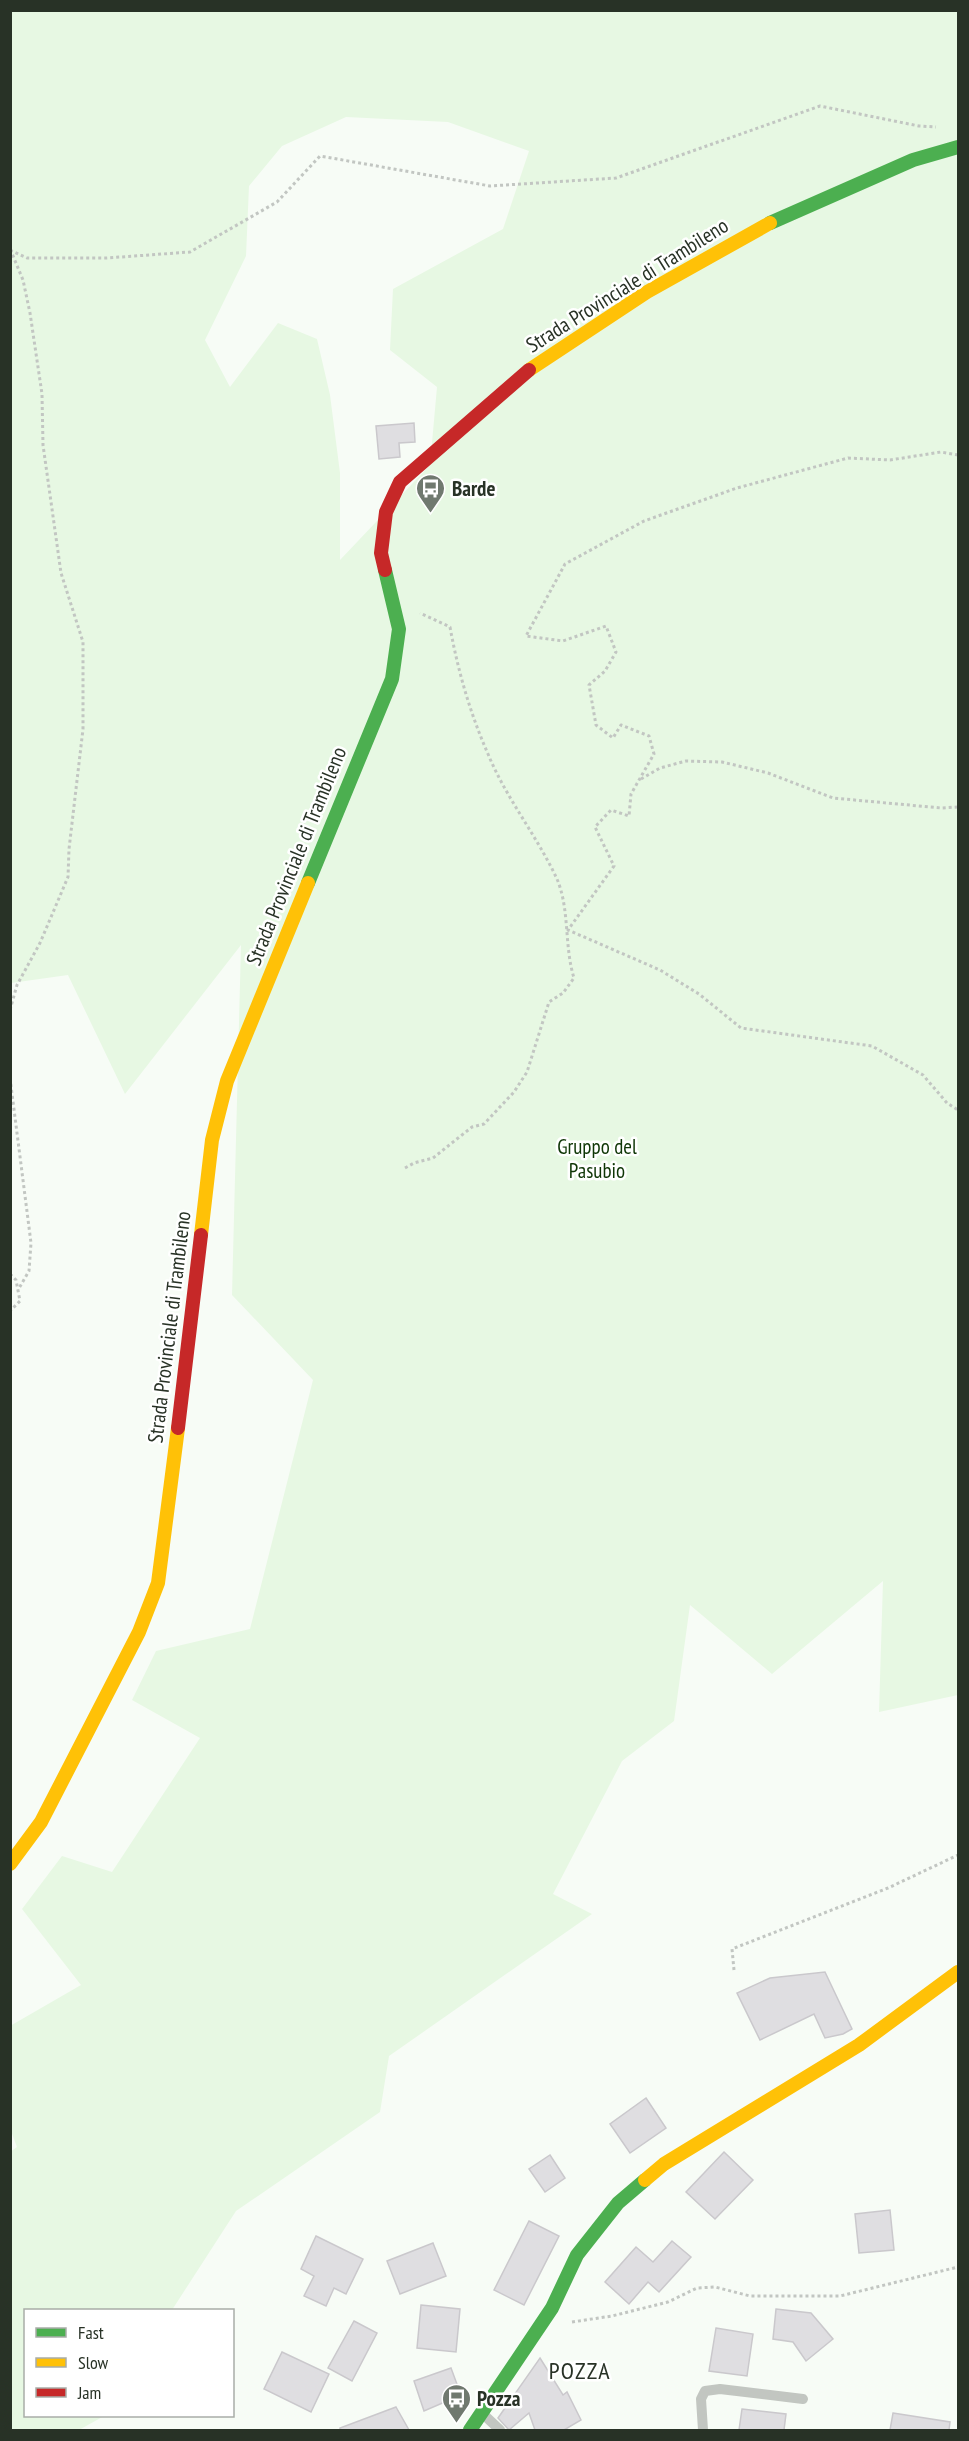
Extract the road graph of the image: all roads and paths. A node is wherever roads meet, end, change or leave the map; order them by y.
1 (939, 127) dead end
2 (958, 147) edge
3 (10, 250) edge
4 (958, 455) edge
5 (392, 601) junction
6 (639, 779) junction
7 (958, 807) edge
8 (568, 930) junction
9 (10, 1010) edge
10 (10, 1078) edge
11 (958, 1110) edge
12 (405, 1168) dead end
13 (10, 1274) edge
14 (18, 1290) junction
15 (10, 1311) edge
16 (958, 1855) edge
17 (10, 1864) edge
18 (734, 1970) dead end
19 (958, 1972) edge
20 (958, 2267) edge
21 (544, 2318) junction
22 (802, 2399) dead end
23 (481, 2412) junction
24 (471, 2430) edge
25 (500, 2430) edge
26 (703, 2430) edge

1 - 3 path
2 - 5 street, Strada Provinciale di Trambileno
3 - 9 path
4 - 6 path
5 - 8 path
5 - 17 street, Strada Provinciale di Trambileno
6 - 7 path
6 - 8 path
8 - 11 path
8 - 12 path
10 - 14 path
13 - 14 path
14 - 15 path
16 - 18 path
19 - 21 street
20 - 21 path
21 - 23 street
22 - 26 lane
23 - 24 street
23 - 25 lane

